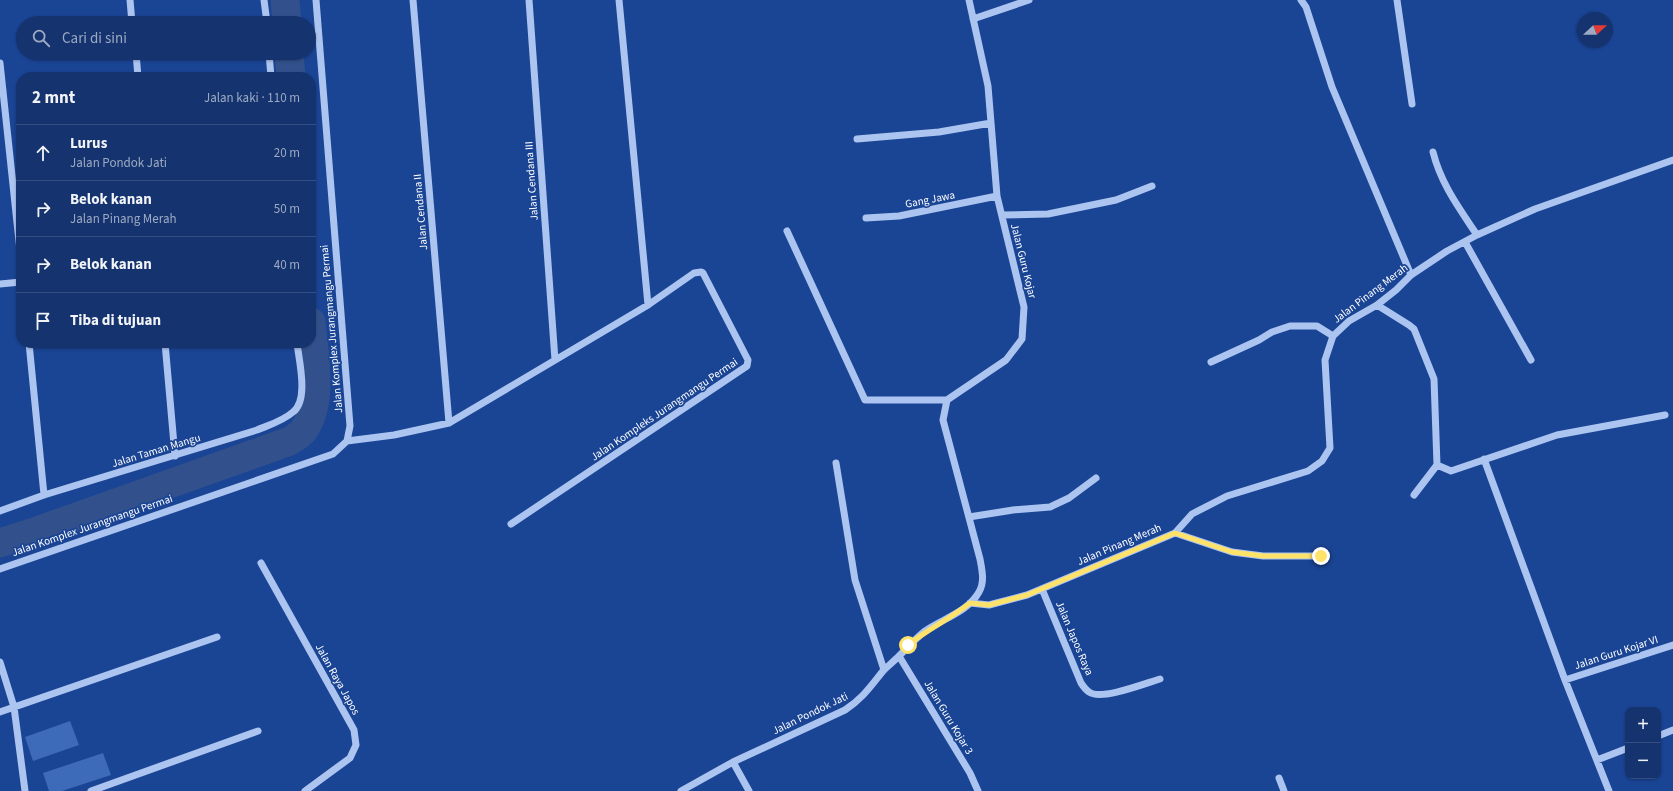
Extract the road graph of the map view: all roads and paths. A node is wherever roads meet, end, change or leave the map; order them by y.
1 (130, 0) edge
2 (264, 0) edge
3 (316, 0) edge
4 (413, 0) edge
5 (529, 0) edge
6 (619, 0) edge
7 (969, 0) edge
8 (1029, 0) edge
9 (1301, 0) edge
10 (1397, 0) edge
11 (131, 16) edge
12 (265, 16) edge
13 (973, 19) junction
14 (137, 60) edge
15 (270, 60) edge
16 (0, 63) edge
17 (138, 72) edge
18 (271, 72) edge
19 (1412, 104) dead end
20 (991, 123) junction
21 (857, 139) dead end
22 (1433, 152) dead end
23 (1673, 160) edge
24 (1152, 186) dead end
25 (997, 196) junction
26 (16, 213) edge
27 (1002, 215) junction
28 (866, 218) dead end
29 (787, 231) dead end
30 (1477, 235) junction
31 (1465, 242) junction
32 (1411, 275) junction
33 (16, 282) edge
34 (0, 284) edge
35 (648, 305) junction
36 (1377, 305) junction
37 (1333, 336) junction
38 (29, 348) edge
39 (165, 348) edge
40 (298, 348) edge
41 (555, 360) junction
42 (1531, 360) dead end
43 (1211, 362) dead end
44 (947, 400) junction
45 (1665, 415) dead end
46 (449, 423) junction
47 (347, 441) junction
48 (175, 456) junction
49 (1484, 459) junction
50 (836, 463) dead end
51 (1437, 465) junction
52 (1096, 478) dead end
53 (44, 495) junction
54 (1414, 495) dead end
55 (0, 511) edge
56 (969, 517) junction
57 (511, 524) dead end
58 (1175, 533) junction
59 (1321, 556) dead end
60 (261, 563) dead end
61 (0, 569) edge
62 (1042, 589) junction
63 (970, 603) junction
64 (217, 637) dead end
65 (1673, 645) edge
66 (900, 656) junction
67 (0, 662) edge
68 (884, 670) junction
69 (1160, 679) dead end
70 (1565, 680) junction
71 (14, 707) junction
72 (0, 712) edge
73 (1673, 730) edge
74 (258, 731) dead end
75 (1661, 735) edge
76 (1625, 749) edge
77 (1597, 760) junction
78 (733, 762) junction
79 (1279, 778) dead end
80 (25, 791) edge
81 (91, 791) edge
82 (305, 791) edge
83 (681, 791) edge
84 (748, 791) edge
85 (978, 791) edge
86 (1284, 791) edge
87 (1609, 791) edge

1 - 11 street
2 - 12 street
3 - 47 street, Jalan Komplex Jurangmangu Permai
4 - 46 street, Jalan Cendana II
5 - 41 street, Jalan Cendana III
6 - 35 street
7 - 13 street, Jalan Guru Kojar
8 - 13 street
9 - 32 street
10 - 19 street
13 - 20 street, Jalan Guru Kojar
14 - 17 street
15 - 18 street
16 - 26 street
20 - 21 street
20 - 25 street, Jalan Guru Kojar
22 - 30 street
23 - 30 street, Jalan Pinang Merah
24 - 27 street
25 - 27 street, Jalan Guru Kojar
25 - 28 street, Gang Jawa
27 - 44 street, Jalan Guru Kojar
29 - 44 street
30 - 31 street, Jalan Pinang Merah
31 - 32 street, Jalan Pinang Merah
31 - 42 street
32 - 36 street, Jalan Pinang Merah
33 - 34 street
35 - 41 street, Jalan Kompleks Jurangmangu Permai
35 - 57 street, Jalan Kompleks Jurangmangu Permai
36 - 37 street, Jalan Pinang Merah
36 - 51 street
37 - 43 street
37 - 58 street, Jalan Pinang Merah
38 - 53 street
39 - 48 street
40 - 48 street, Jalan Taman Mangu
41 - 46 street, Jalan Kompleks Jurangmangu Permai
44 - 56 street
45 - 49 street
46 - 47 street, Jalan Kompleks Jurangmangu Permai
47 - 61 street, Jalan Komplex Jurangmangu Permai
48 - 53 street, Jalan Taman Mangu
49 - 51 street
49 - 70 street
50 - 68 street
51 - 54 street
52 - 56 street
53 - 55 street, Jalan Taman Mangu
56 - 63 street
58 - 59 street
58 - 62 street, Jalan Pinang Merah
60 - 82 street, Jalan Raya Japos
62 - 63 street, Jalan Pinang Merah
62 - 69 street, Jalan Japos Raya
63 - 66 street, Jalan Pondok Jati
64 - 71 street
65 - 70 street, Jalan Guru Kojar VI
66 - 68 street, Jalan Pondok Jati
66 - 85 street, Jalan Guru Kojar 3
67 - 71 street
68 - 78 street, Jalan Pondok Jati
70 - 77 street
71 - 72 street
71 - 80 street
73 - 75 street
74 - 81 street
76 - 77 street
77 - 87 street
78 - 83 street, Jalan Pondok Jati
78 - 84 street
79 - 86 street

